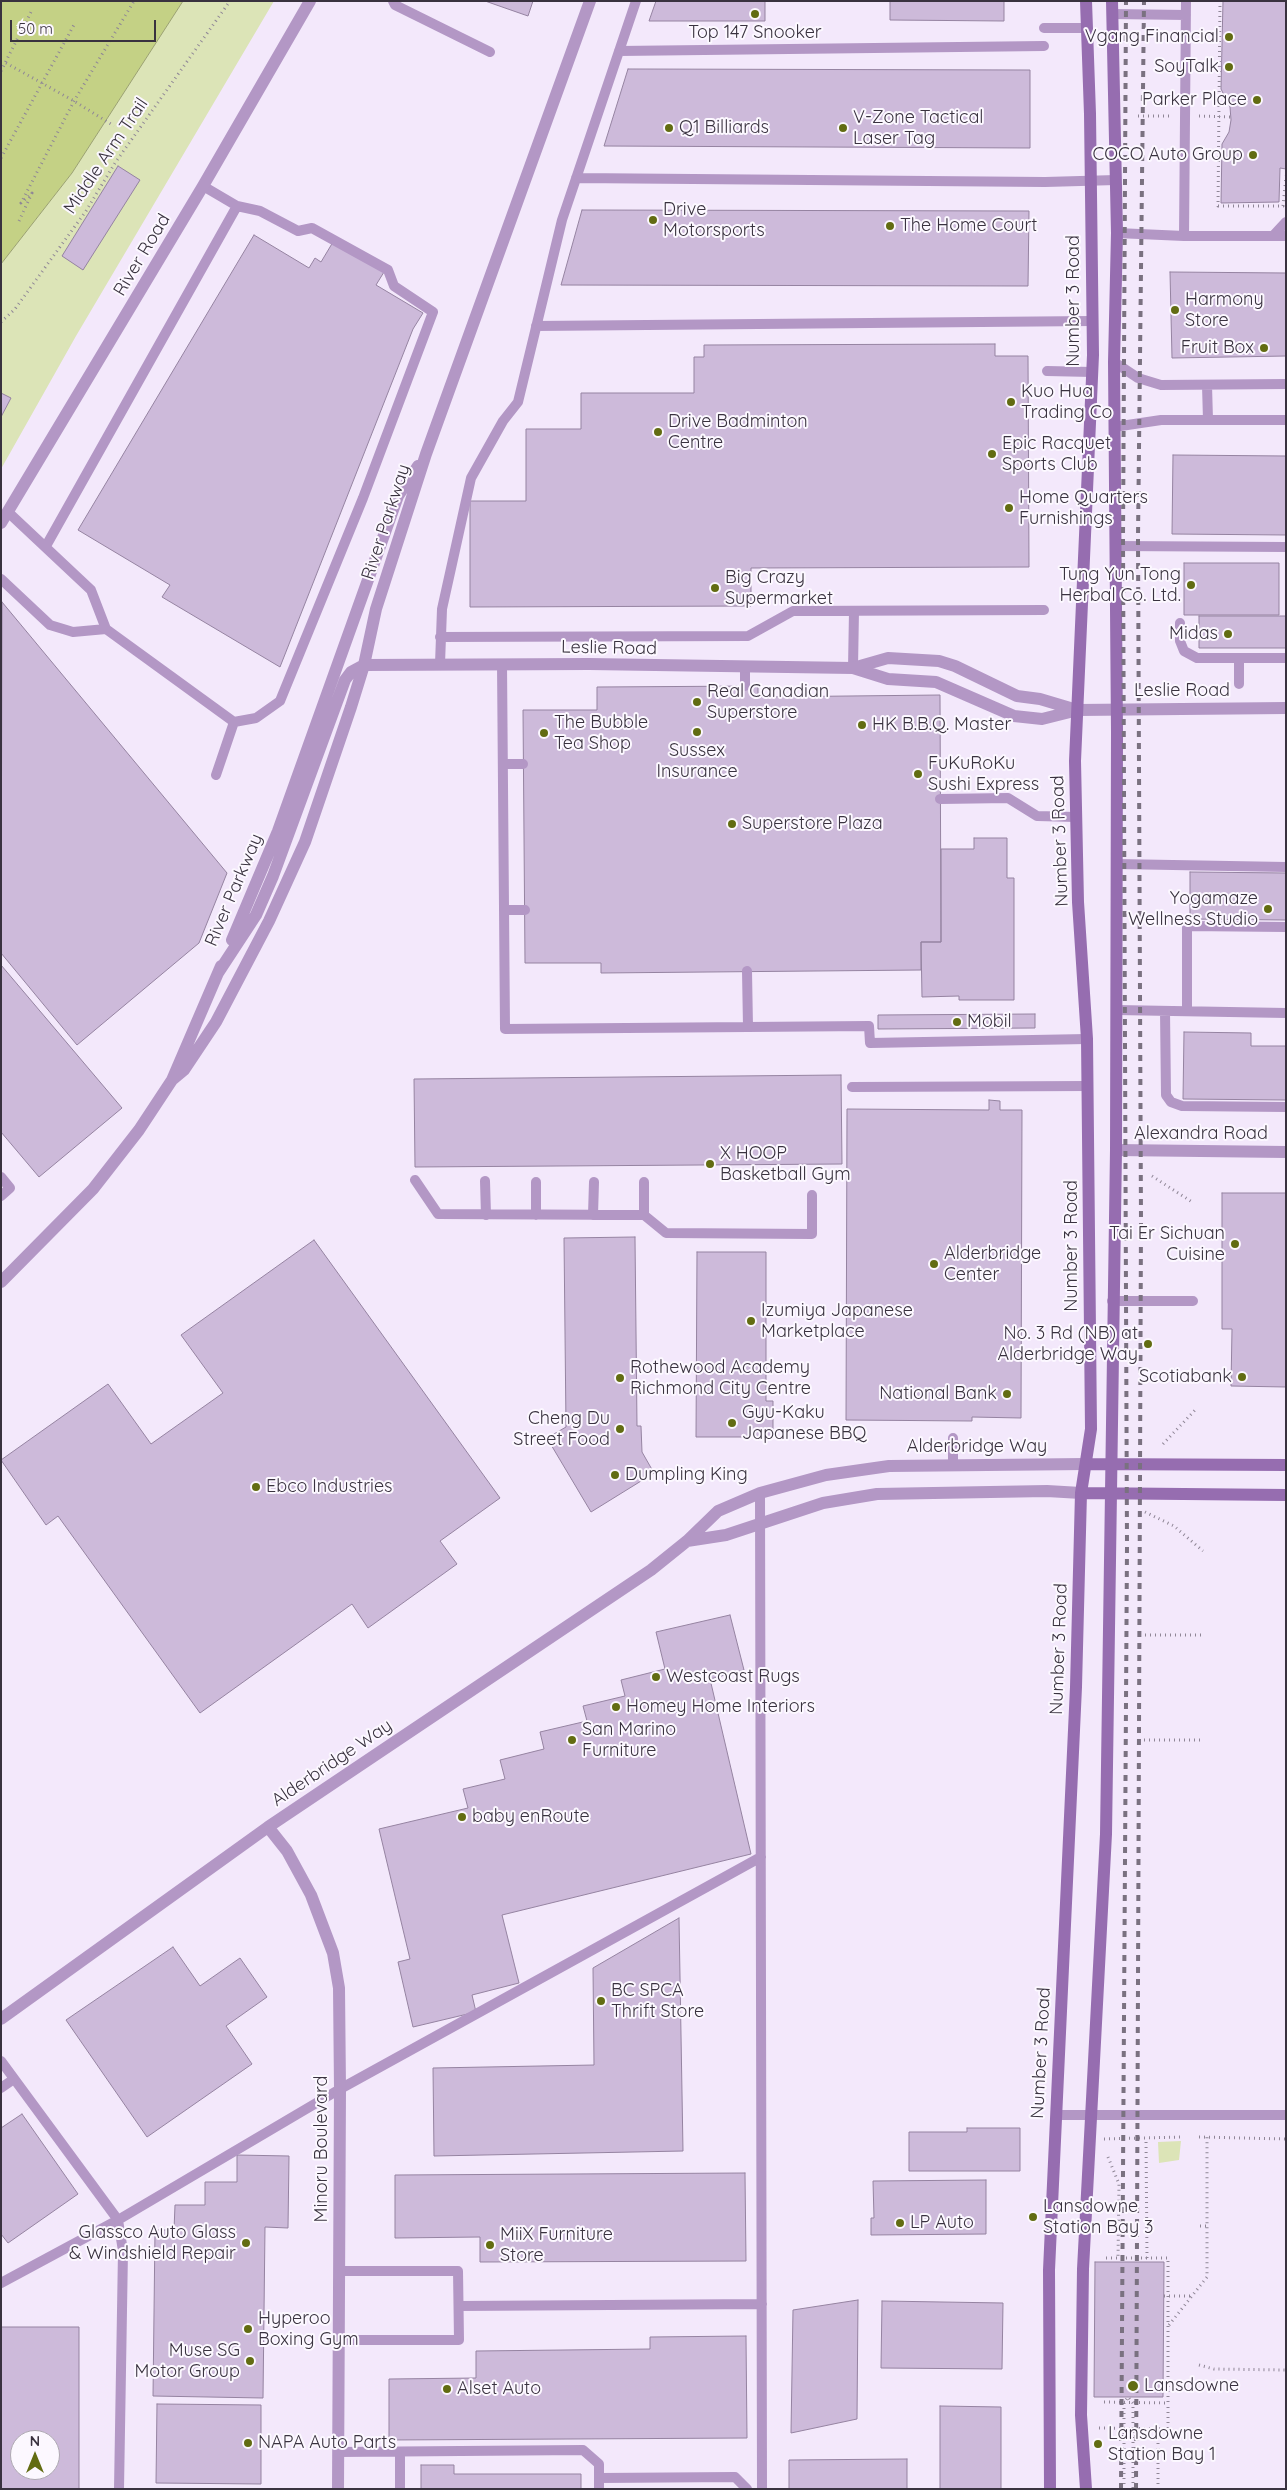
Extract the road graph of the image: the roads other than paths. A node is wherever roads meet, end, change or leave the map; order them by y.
1 (310, 1) edge
2 (393, 1) edge
3 (590, 1) edge
4 (636, 1) edge
5 (1086, 1) edge
6 (1112, 1) edge
7 (1186, 1) edge
8 (1112, 14) junction
9 (1186, 15) junction
10 (1044, 28) dead end
11 (1087, 28) junction
12 (1044, 46) dead end
13 (619, 51) junction
14 (490, 52) dead end
15 (576, 178) junction
16 (1116, 180) junction
17 (1091, 181) junction
18 (203, 186) junction
19 (237, 206) junction
20 (1286, 222) edge
21 (1117, 233) junction
22 (1184, 236) junction
23 (1273, 236) junction
24 (1286, 236) edge
25 (1092, 321) junction
26 (536, 326) junction
27 (1114, 362) junction
28 (1047, 371) dead end
29 (1092, 372) junction
30 (1286, 384) edge
31 (1207, 385) junction
32 (1208, 420) junction
33 (1286, 420) edge
34 (1114, 427) junction
35 (426, 454) junction
36 (5, 518) edge
37 (46, 546) junction
38 (1115, 546) junction
39 (1286, 547) edge
40 (1, 579) edge
41 (1044, 610) dead end
42 (854, 611) junction
43 (1180, 623) dead end
44 (106, 629) junction
45 (440, 636) junction
46 (1239, 658) junction
47 (1286, 658) edge
48 (440, 664) junction
49 (502, 664) junction
50 (364, 665) junction
51 (745, 667) junction
52 (854, 668) junction
53 (1239, 684) dead end
54 (745, 686) dead end
55 (1286, 708) edge
56 (1116, 709) junction
57 (1078, 710) junction
58 (234, 722) junction
59 (503, 764) junction
60 (524, 764) dead end
61 (216, 775) dead end
62 (940, 799) dead end
63 (1076, 817) junction
64 (1116, 864) junction
65 (1286, 867) edge
66 (504, 910) junction
67 (524, 910) dead end
68 (1286, 927) edge
69 (747, 971) dead end
70 (218, 973) junction
71 (1116, 1010) junction
72 (1166, 1011) junction
73 (1187, 1011) junction
74 (1286, 1013) edge
75 (748, 1027) junction
76 (1087, 1039) junction
77 (172, 1080) junction
78 (1088, 1086) junction
79 (852, 1087) dead end
80 (1286, 1106) edge
81 (1116, 1150) junction
82 (1286, 1152) edge
83 (1, 1178) edge
84 (415, 1180) dead end
85 (485, 1182) dead end
86 (536, 1182) dead end
87 (594, 1182) dead end
88 (644, 1182) dead end
89 (812, 1195) dead end
90 (1, 1196) edge
91 (486, 1215) junction
92 (536, 1215) junction
93 (593, 1215) junction
94 (644, 1215) junction
95 (1, 1282) edge
96 (1193, 1300) dead end
97 (1112, 1301) junction
98 (953, 1438) dead end
99 (953, 1464) junction
100 (1086, 1464) junction
101 (1111, 1465) junction
102 (1286, 1465) edge
103 (760, 1493) junction
104 (1081, 1493) junction
105 (1109, 1493) junction
106 (1286, 1495) edge
107 (760, 1522) junction
108 (687, 1541) junction
109 (268, 1827) junction
110 (761, 1857) junction
111 (1, 2019) edge
112 (1, 2061) edge
113 (14, 2079) junction
114 (1, 2088) edge
115 (340, 2090) junction
116 (1056, 2115) junction
117 (1092, 2115) junction
118 (1286, 2115) edge
119 (118, 2220) junction
120 (339, 2271) junction
121 (1, 2283) edge
122 (762, 2304) junction
123 (459, 2306) junction
124 (339, 2340) junction
125 (338, 2452) junction
126 (400, 2452) junction
127 (599, 2478) junction
128 (119, 2489) edge
129 (338, 2489) edge
130 (400, 2489) edge
131 (599, 2489) edge
132 (746, 2489) edge
133 (762, 2489) edge
134 (1050, 2489) edge
135 (1086, 2489) edge

1 - 18 street, River Road
2 - 14 lane
3 - 35 street
4 - 13 lane
5 - 11 main road, Number 3 Road
6 - 8 main road
7 - 9 lane
8 - 9 lane
8 - 16 main road
9 - 22 lane
10 - 11 lane
11 - 17 main road, Number 3 Road
12 - 13 lane
13 - 15 lane
15 - 17 lane
15 - 26 lane
16 - 17 lane
16 - 21 main road
17 - 25 main road, Number 3 Road
18 - 19 lane
18 - 36 street, River Road
19 - 37 lane
19 - 58 lane
20 - 23 lane
21 - 22 lane
21 - 27 main road
22 - 23 lane
23 - 24 lane
25 - 26 lane
25 - 29 main road, Number 3 Road
26 - 45 lane
27 - 31 lane
27 - 34 main road
28 - 29 lane
29 - 57 main road, Number 3 Road
30 - 31 lane
31 - 32 lane
32 - 33 lane
32 - 34 lane
34 - 38 main road
35 - 50 street, River Parkway
35 - 70 street, River Parkway
36 - 37 lane
37 - 44 lane
38 - 39 lane
38 - 56 main road
40 - 44 lane
41 - 42 lane
42 - 45 lane
42 - 52 lane
43 - 46 lane
44 - 58 lane
45 - 48 lane
46 - 47 lane
46 - 53 lane
48 - 49 street, Leslie Road
48 - 50 street, Leslie Road
49 - 51 street, Leslie Road
49 - 59 lane
50 - 70 street
50 - 77 street, River Parkway
51 - 52 street, Leslie Road
51 - 54 lane
52 - 57 street, Leslie Road
52 - 57 street, Leslie Road
55 - 56 street, Leslie Road
56 - 57 street, Leslie Road
56 - 64 main road
57 - 63 main road, Number 3 Road
58 - 61 lane
59 - 60 lane
59 - 66 lane
62 - 63 lane
63 - 76 main road, Number 3 Road
64 - 65 lane
64 - 71 main road
66 - 67 lane
66 - 75 lane
68 - 73 lane
69 - 75 lane
70 - 77 street, River Parkway
71 - 72 lane
71 - 81 main road
72 - 73 lane
72 - 80 lane
73 - 74 lane
75 - 76 lane
76 - 78 main road, Number 3 Road
77 - 95 street
78 - 79 lane
78 - 100 main road, Number 3 Road
81 - 82 street, Alexandra Road
81 - 97 main road
83 - 90 lane
84 - 91 lane
85 - 91 lane
86 - 92 lane
87 - 93 lane
88 - 94 lane
89 - 94 lane
91 - 92 lane
92 - 93 lane
93 - 94 lane
96 - 97 lane
97 - 101 main road
98 - 99 lane
99 - 100 street, Alderbridge Way
99 - 103 street, Alderbridge Way
100 - 101 main road, Alderbridge Way
100 - 104 main road, Number 3 Road
101 - 102 main road, Alderbridge Way
101 - 105 main road
103 - 107 lane
103 - 108 street, Alderbridge Way
104 - 105 main road
104 - 107 street
104 - 116 main road, Number 3 Road
105 - 106 main road
105 - 117 main road
107 - 108 street
107 - 110 lane
108 - 109 street, Alderbridge Way
109 - 111 street, Alderbridge Way
109 - 115 street, Minoru Boulevard
110 - 115 lane
110 - 122 lane
112 - 113 lane
113 - 114 lane
113 - 119 lane
115 - 119 lane
115 - 120 street, Minoru Boulevard
116 - 117 lane
116 - 134 main road, Number 3 Road
117 - 118 lane
117 - 135 main road
119 - 121 lane
119 - 128 lane
120 - 123 lane
120 - 124 street, Minoru Boulevard
122 - 123 lane
122 - 133 lane
123 - 124 lane
124 - 125 street, Minoru Boulevard
125 - 126 lane
125 - 129 street, Minoru Boulevard
126 - 127 lane
126 - 130 lane
127 - 131 lane
127 - 132 lane

